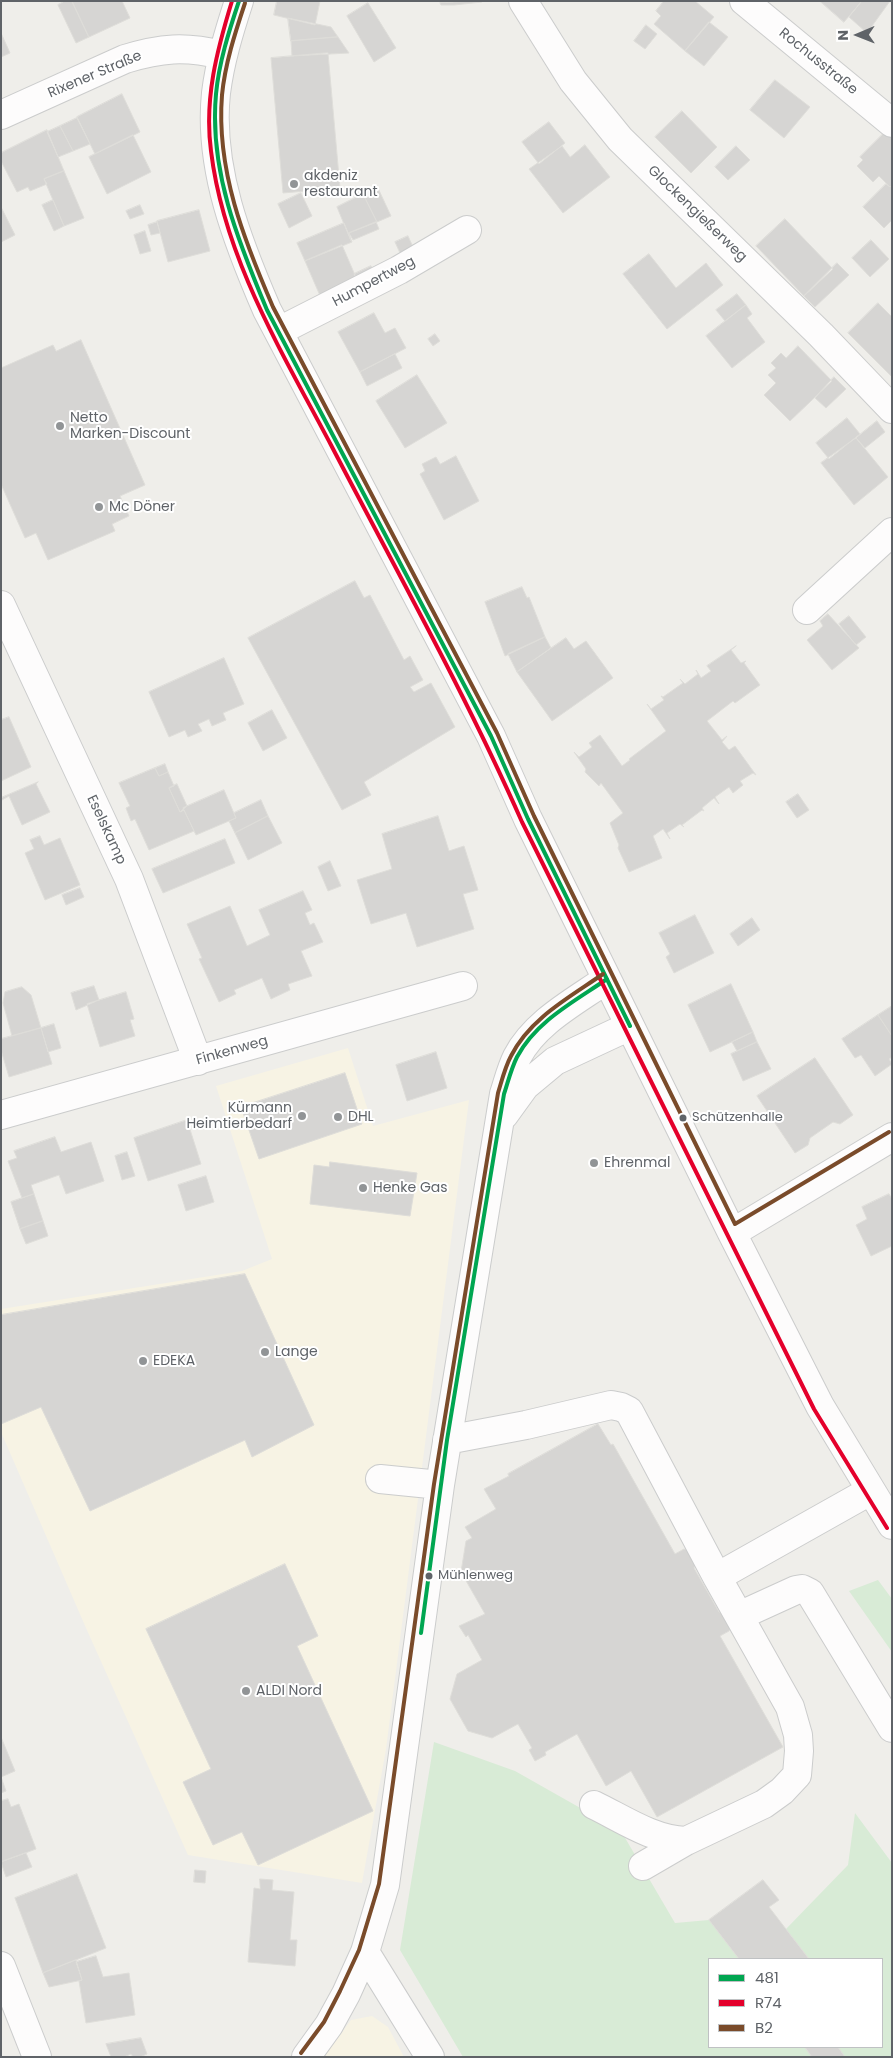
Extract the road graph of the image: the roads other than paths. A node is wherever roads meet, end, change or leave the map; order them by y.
1 (239, 1) edge
2 (524, 1) edge
3 (744, 1) edge
4 (222, 55) junction
5 (1, 115) edge
6 (892, 123) edge
7 (467, 230) dead end
8 (279, 331) junction
9 (892, 409) edge
10 (892, 532) edge
11 (1, 605) edge
12 (807, 610) dead end
13 (607, 979) junction
14 (463, 986) dead end
15 (630, 1026) junction
16 (198, 1061) junction
17 (1, 1115) edge
18 (498, 1122) junction
19 (892, 1137) edge
20 (732, 1233) junction
21 (447, 1440) junction
22 (380, 1479) dead end
23 (440, 1485) junction
24 (870, 1490) junction
25 (892, 1525) edge
26 (717, 1577) junction
27 (739, 1616) junction
28 (892, 1728) edge
29 (594, 1805) dead end
30 (686, 1841) junction
31 (643, 1866) dead end
32 (366, 1952) junction
33 (1, 1966) edge
34 (37, 2057) edge
35 (306, 2057) edge
36 (430, 2057) edge

1 - 4 street
2 - 9 street, Glockengießerweg
3 - 6 street, Rochusstraße
4 - 5 street, Rixener Straße
4 - 8 street
7 - 8 street, Humpertweg
8 - 13 street
10 - 12 street
11 - 16 street, Eselskamp
13 - 15 street
13 - 18 street
14 - 16 street, Finkenweg
15 - 18 street
15 - 20 street
16 - 17 street, Finkenweg
18 - 21 street
19 - 20 street
20 - 24 street
21 - 23 street
21 - 26 street
22 - 23 street
23 - 32 street
24 - 25 street
24 - 26 street
26 - 27 street
27 - 28 street
27 - 30 street
29 - 30 street
30 - 31 street
32 - 35 street
32 - 36 street
33 - 34 street

